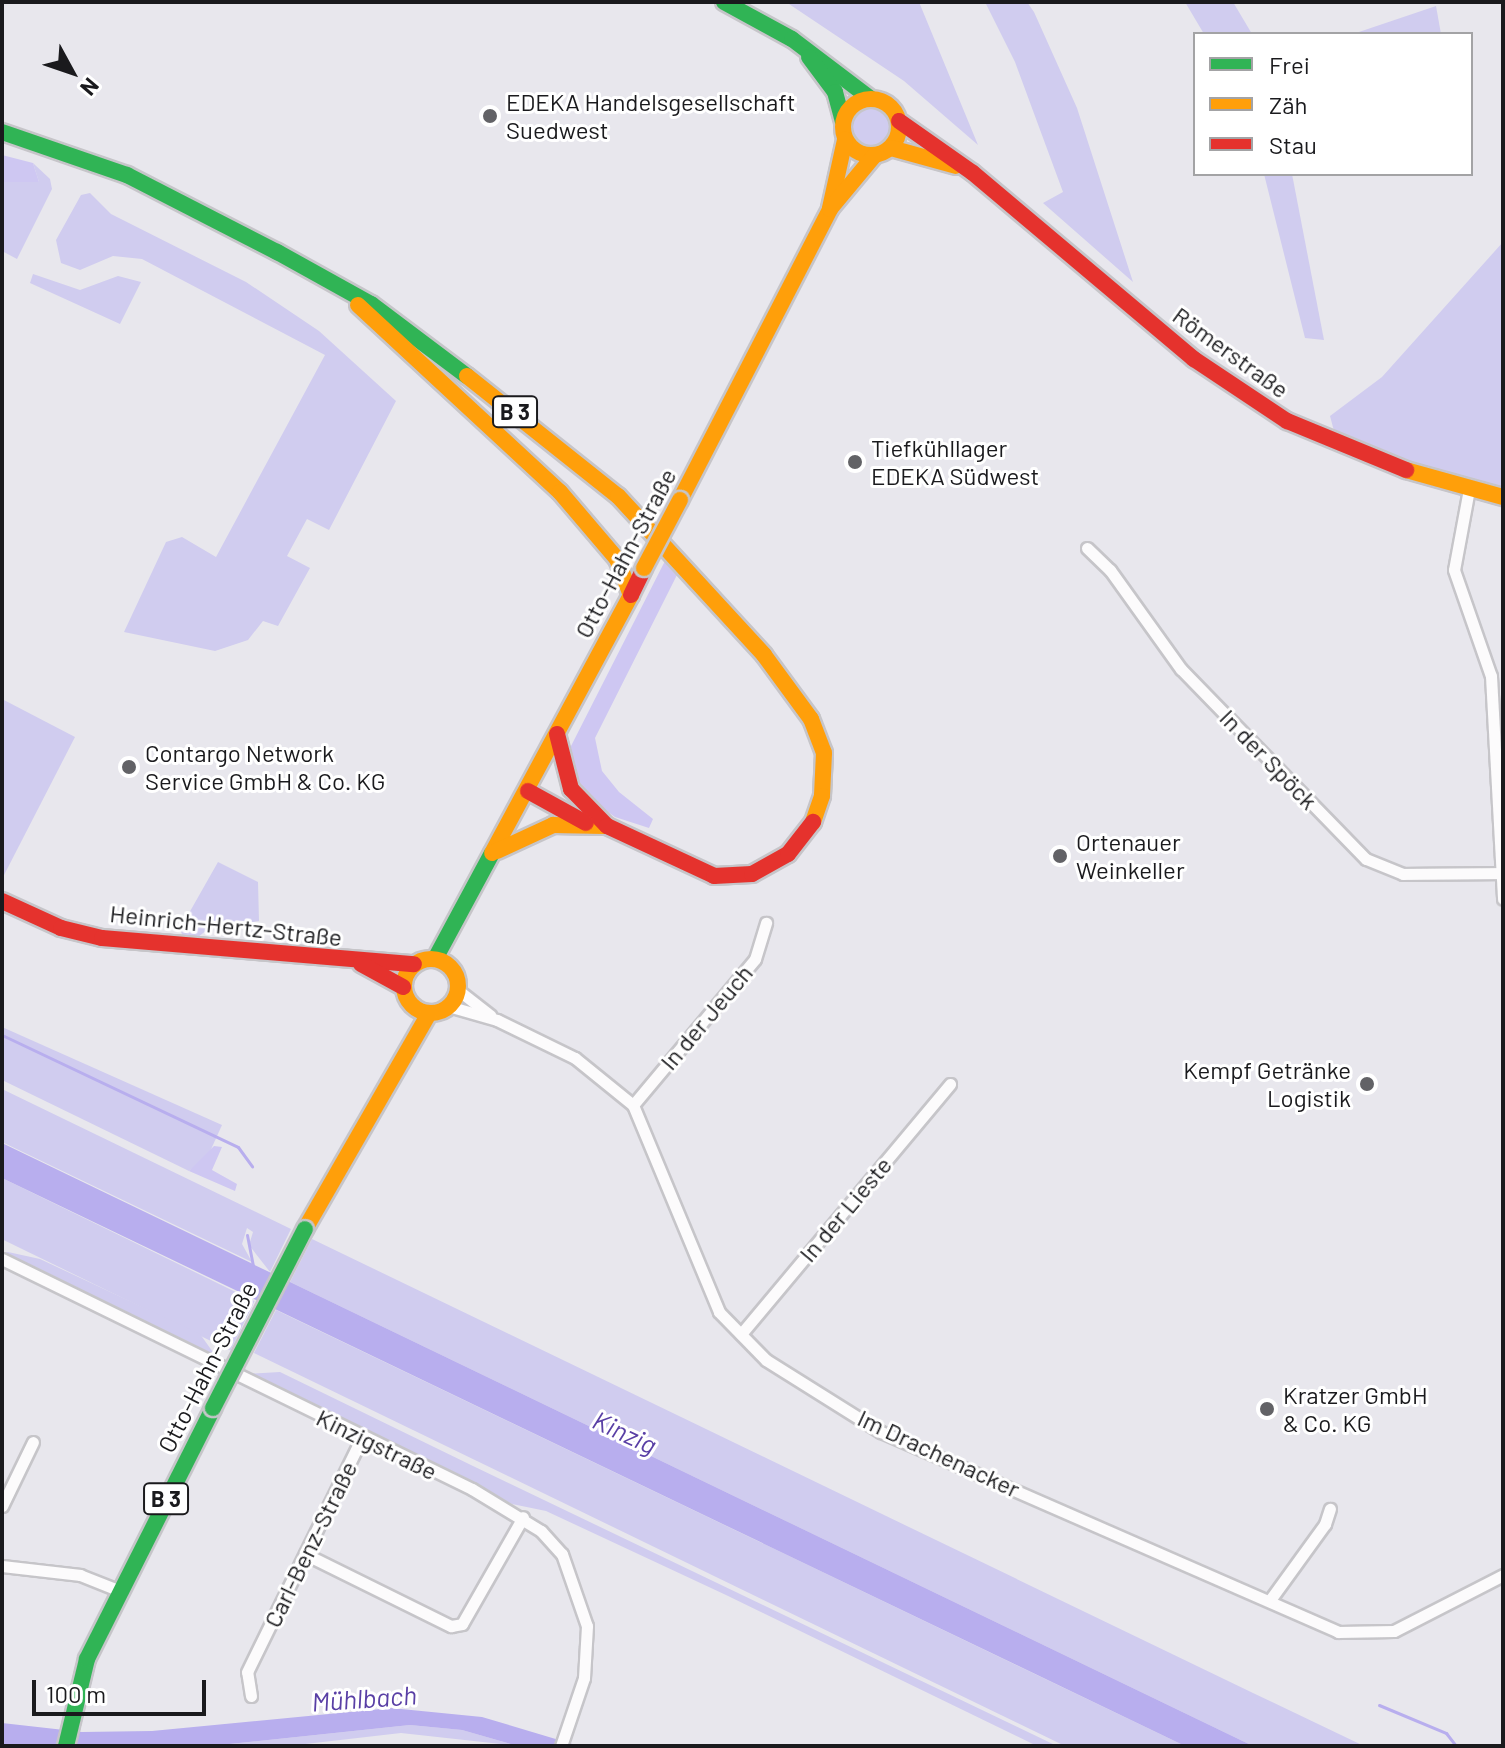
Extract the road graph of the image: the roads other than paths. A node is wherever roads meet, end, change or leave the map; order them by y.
1 (724, 2) edge
2 (792, 39) junction
3 (871, 99) junction
4 (843, 121) junction
5 (899, 121) junction
6 (2, 132) edge
7 (845, 140) junction
8 (891, 148) junction
9 (874, 156) junction
10 (973, 173) junction
11 (830, 209) junction
12 (340, 287) junction
13 (1469, 489) junction
14 (1503, 497) edge
15 (1087, 548) dead end
16 (631, 595) junction
17 (557, 734) junction
18 (528, 791) junction
19 (587, 823) junction
20 (607, 826) junction
21 (497, 851) junction
22 (1502, 873) edge
23 (1503, 899) edge
24 (2, 901) edge
25 (462, 917) junction
26 (766, 923) dead end
27 (435, 959) junction
28 (356, 961) junction
29 (414, 964) junction
30 (451, 967) junction
31 (403, 987) junction
32 (458, 990) junction
33 (411, 1005) junction
34 (448, 1006) junction
35 (429, 1013) junction
36 (497, 1020) junction
37 (396, 1062) junction
38 (950, 1084) dead end
39 (633, 1105) junction
40 (2, 1259) edge
41 (741, 1334) junction
42 (362, 1437) junction
43 (33, 1442) dead end
44 (2, 1506) edge
45 (1330, 1509) dead end
46 (523, 1517) junction
47 (305, 1554) junction
48 (2, 1566) edge
49 (1503, 1575) edge
50 (118, 1590) junction
51 (1270, 1600) junction
52 (251, 1696) dead end
53 (66, 1746) edge
54 (561, 1746) edge

1 - 2 main road
2 - 3 main road
2 - 4 main road
3 - 4 main road
3 - 5 main road
4 - 7 main road
5 - 8 main road
5 - 10 main road, Römerstraße
6 - 12 main road, B 3
7 - 9 main road
7 - 11 main road, Otto-Hahn-Straße
8 - 9 main road
8 - 10 main road, Römerstraße
9 - 11 main road, Otto-Hahn-Straße
10 - 13 main road, Römerstraße
11 - 16 main road, Otto-Hahn-Straße, bridge
12 - 16 main road, B 3
12 - 20 main road, B 3
13 - 14 main road, Römerstraße
13 - 22 street
15 - 22 street, In der Spöck
16 - 17 main road, Otto-Hahn-Straße
17 - 18 main road, Otto-Hahn-Straße
17 - 20 main road, B 3
18 - 19 main road, B 3
18 - 21 main road, Otto-Hahn-Straße
19 - 20 main road, B 3
19 - 21 main road, B 3
21 - 25 main road, Otto-Hahn-Straße
22 - 23 street
24 - 28 main road, Heinrich-Hertz-Straße
25 - 27 main road, Otto-Hahn-Straße
25 - 30 main road, Otto-Hahn-Straße
26 - 39 street, In der Jeuch
27 - 29 main road
27 - 30 main road
28 - 29 main road, Heinrich-Hertz-Straße
28 - 31 main road, Heinrich-Hertz-Straße
29 - 31 main road
30 - 32 main road, Otto-Hahn-Straße
31 - 33 main road
32 - 34 main road
32 - 36 street, Im Drachenacker
33 - 35 main road
33 - 37 main road, Otto-Hahn-Straße / B 3
34 - 35 main road
34 - 36 street, Im Drachenacker
35 - 37 main road, Otto-Hahn-Straße / B 3
36 - 39 street, Im Drachenacker
37 - 50 main road, Otto-Hahn-Straße / B 3, bridge
38 - 41 street, In der Lieste
39 - 41 street, Im Drachenacker
40 - 42 street, Kinzigstraße
41 - 51 street, Im Drachenacker
42 - 46 street, Kinzigstraße
42 - 47 street, Carl-Benz-Straße
43 - 44 street
45 - 51 street
46 - 47 street
46 - 54 street, Kinzigstraße
47 - 52 street, Carl-Benz-Straße
48 - 50 street
49 - 51 street, Im Drachenacker
50 - 53 main road, Otto-Hahn-Straße / B 3

